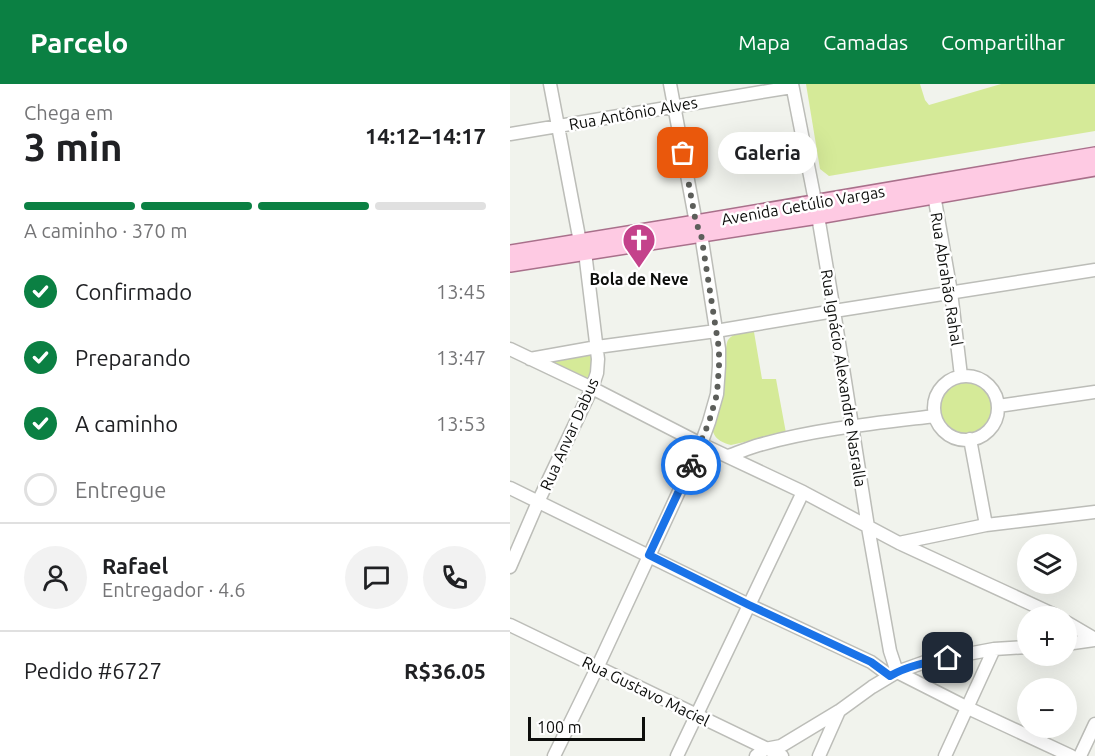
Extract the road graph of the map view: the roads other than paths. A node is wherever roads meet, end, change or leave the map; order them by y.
1 (550, 84) edge
2 (670, 84) edge
3 (792, 86) edge
4 (674, 106) junction
5 (558, 126) junction
6 (510, 134) edge
7 (1095, 155) edge
8 (1095, 168) edge
9 (933, 189) junction
10 (816, 209) junction
11 (699, 229) junction
12 (583, 247) junction
13 (510, 253) edge
14 (510, 264) edge
15 (1095, 270) edge
16 (951, 292) junction
17 (834, 310) junction
18 (716, 331) junction
19 (597, 347) junction
20 (510, 349) edge
21 (530, 359) junction
22 (961, 376) junction
23 (592, 388) junction
24 (1095, 392) edge
25 (998, 406) junction
26 (936, 416) junction
27 (853, 426) junction
28 (970, 439) junction
29 (701, 444) junction
30 (728, 456) junction
31 (510, 488) edge
32 (802, 492) junction
33 (538, 502) junction
34 (1095, 512) edge
35 (986, 525) junction
36 (868, 527) junction
37 (942, 534) junction
38 (899, 543) junction
39 (919, 552) junction
40 (649, 555) junction
41 (510, 567) edge
42 (749, 605) junction
43 (1035, 606) edge
44 (510, 625) edge
45 (1077, 628) edge
46 (1095, 639) edge
47 (1077, 642) edge
48 (1017, 648) edge
49 (994, 650) junction
50 (890, 651) junction
51 (871, 662) junction
52 (597, 668) junction
53 (893, 674) junction
54 (968, 708) junction
55 (839, 711) junction
56 (697, 716) junction
57 (1095, 724) edge
58 (773, 753) edge
59 (554, 756) edge
60 (677, 756) edge
61 (819, 756) edge
62 (945, 756) edge
63 (1071, 756) edge
64 (1080, 756) edge

1 - 5 street, Rua Anvar Dabus
2 - 4 street
3 - 4 street, Rua Antônio Alves
3 - 10 street, Rua Ignácio Alexandre Nasralla
4 - 5 street, Rua Antônio Alves
4 - 11 street
5 - 6 street, Rua Antônio Alves
5 - 12 street, Rua Anvar Dabus
7 - 9 main road, Avenida Getúlio Vargas
8 - 9 main road, Avenida Getúlio Vargas
9 - 10 main road, Avenida Getúlio Vargas
9 - 16 street, Rua Abrahão Rahal
10 - 11 main road, Avenida Getúlio Vargas
10 - 17 street, Rua Ignácio Alexandre Nasralla
11 - 12 main road, Avenida Getúlio Vargas
11 - 18 street
12 - 13 main road, Avenida Getúlio Vargas
12 - 14 main road, Avenida Getúlio Vargas
12 - 19 street, Rua Anvar Dabus
15 - 16 street
16 - 17 street
16 - 22 street, Rua Abrahão Rahal
17 - 18 street
17 - 27 street, Rua Ignácio Alexandre Nasralla
18 - 19 street
18 - 29 street
19 - 21 street
19 - 23 street, Rua Anvar Dabus
20 - 21 street
21 - 23 street
22 - 25 street
22 - 26 street
23 - 29 street
23 - 33 street, Rua Anvar Dabus
24 - 25 street
25 - 28 street
26 - 27 street
26 - 28 street
27 - 30 street
27 - 36 street, Rua Ignácio Alexandre Nasralla
28 - 35 street
29 - 30 street
29 - 40 street
30 - 32 street
31 - 33 street
32 - 36 street
32 - 42 street
33 - 40 street
33 - 41 street, Rua Anvar Dabus
34 - 35 street
35 - 37 street
36 - 38 street
36 - 50 street, Rua Ignácio Alexandre Nasralla
37 - 38 street
37 - 39 street
38 - 39 street
39 - 43 street
40 - 42 street
40 - 52 street
42 - 51 street
42 - 56 street
44 - 52 street, Rua Gustavo Maciel
45 - 46 street
46 - 47 street
48 - 49 street
49 - 53 street
49 - 54 street
50 - 51 street
50 - 53 street, Rua Ignácio Alexandre Nasralla
51 - 53 street
52 - 56 street, Rua Gustavo Maciel
52 - 59 street
53 - 54 street
53 - 55 street
54 - 62 street
54 - 63 street
55 - 58 street
55 - 61 street
56 - 58 street, Rua Gustavo Maciel
56 - 60 street
57 - 64 street

